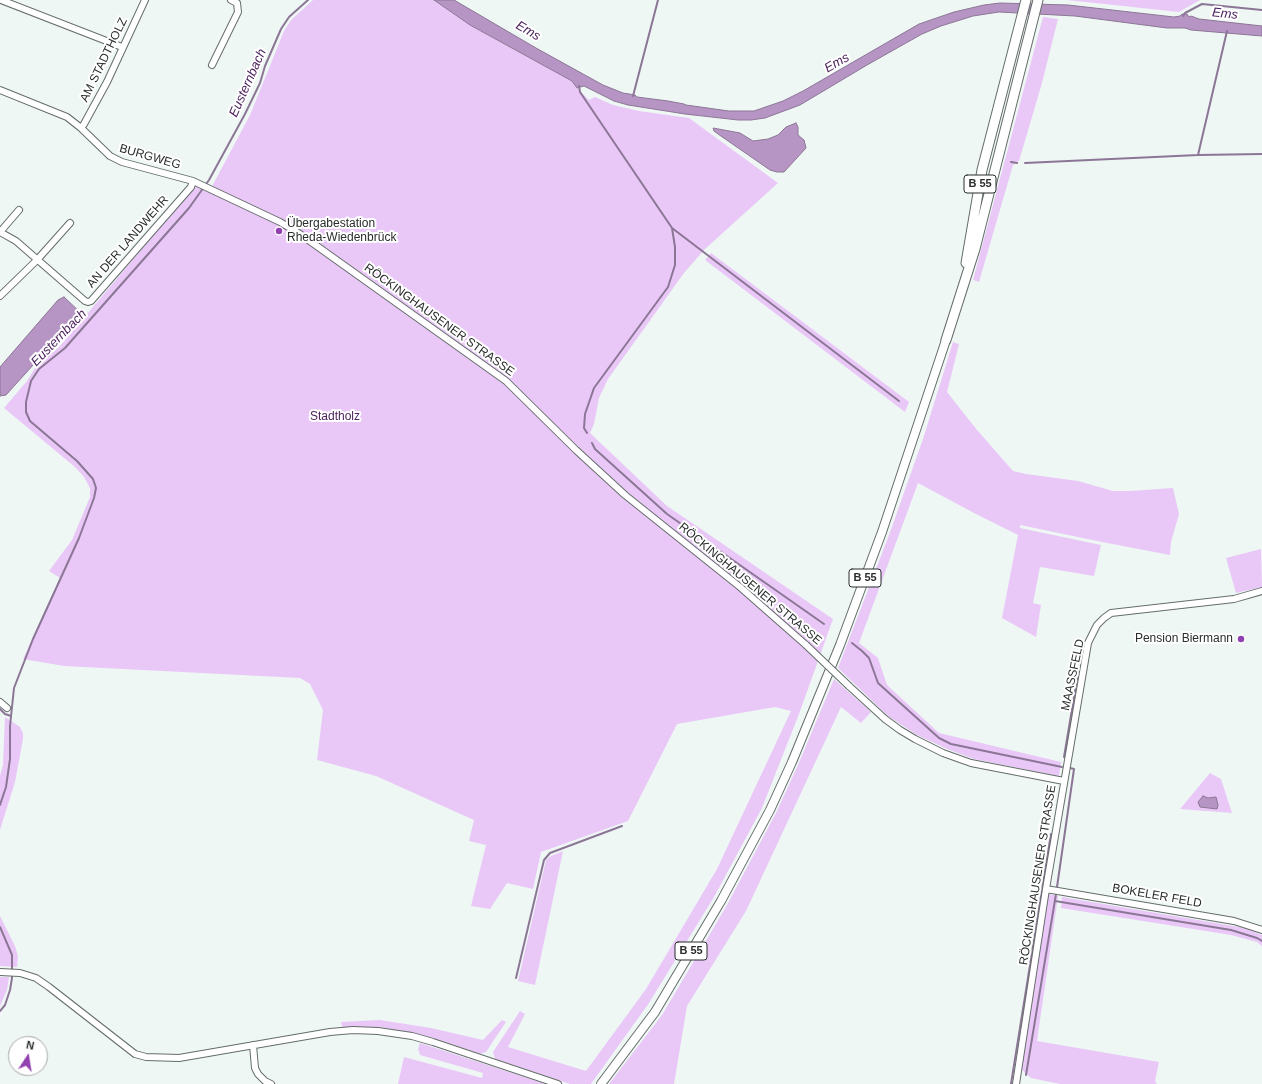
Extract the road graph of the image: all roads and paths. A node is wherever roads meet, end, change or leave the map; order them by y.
1 (1, 0) edge
2 (145, 0) edge
3 (230, 0) edge
4 (1026, 0) edge
5 (1038, 0) edge
6 (122, 47) junction
7 (212, 65) dead end
8 (0, 90) edge
9 (81, 128) junction
10 (196, 182) junction
11 (19, 210) dead end
12 (70, 223) dead end
13 (38, 260) junction
14 (961, 290) junction
15 (0, 296) edge
16 (946, 340) joint
17 (1262, 591) edge
18 (0, 702) edge
19 (7, 708) dead end
20 (1064, 781) junction
21 (1046, 889) junction
22 (1262, 930) edge
23 (3, 972) edge
24 (253, 1045) junction
25 (271, 1084) edge
26 (558, 1084) edge
27 (601, 1084) edge
28 (1016, 1084) edge

1 - 6 street
2 - 6 street, AM STADTHOLZ
3 - 7 street
4 - 14 highway, B 55
5 - 14 highway, B 55
6 - 9 street, AM STADTHOLZ
8 - 9 street, BURGWEG
9 - 10 street, BURGWEG
10 - 13 street, AN DER LANDWEHR
10 - 20 street, RÖCKINGHAUSENER STRASSE, bridge
11 - 13 street, AN DER LANDWEHR
12 - 13 street
13 - 15 street
14 - 16 highway, B 55
16 - 27 main road, B 55
17 - 20 street, MAASSFELD
18 - 19 street
20 - 21 street, RÖCKINGHAUSENER STRASSE
21 - 22 street, BOKELER FELD
21 - 28 street, RÖCKINGHAUSENER STRASSE
23 - 24 street
24 - 25 street
24 - 26 street

